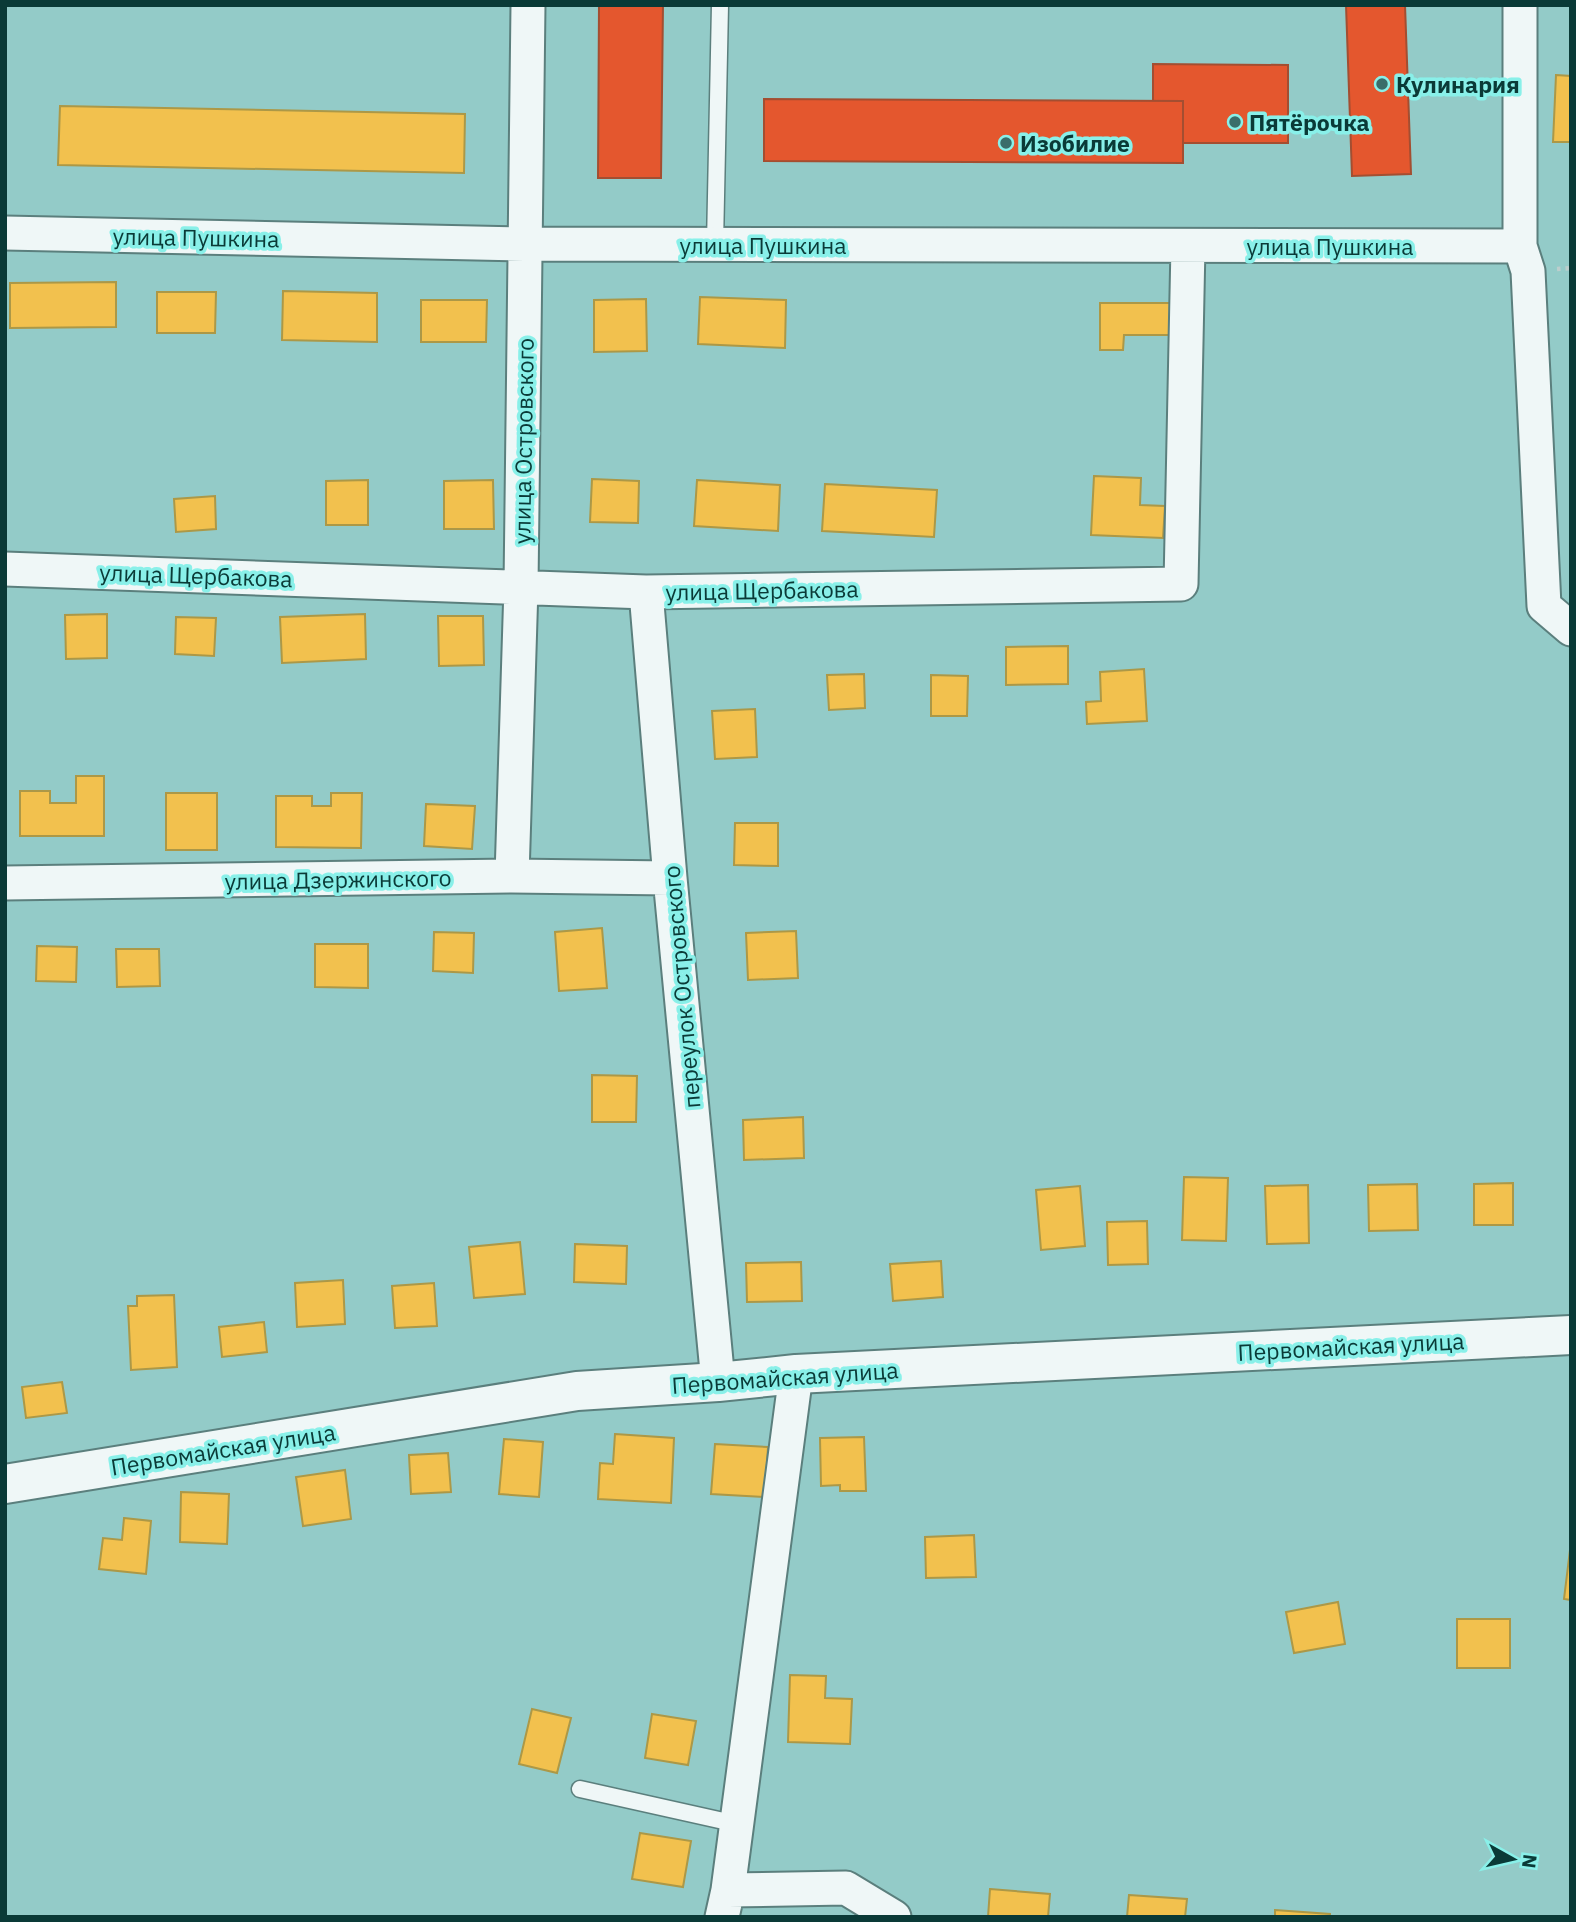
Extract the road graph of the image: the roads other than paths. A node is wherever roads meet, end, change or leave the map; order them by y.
1 (528, 5) edge
2 (720, 5) edge
3 (1520, 5) edge
4 (5, 233) edge
5 (525, 244) junction
6 (715, 244) junction
7 (1188, 246) junction
8 (1520, 246) junction
9 (5, 569) edge
10 (521, 587) junction
11 (646, 592) junction
12 (1571, 629) edge
13 (512, 876) junction
14 (670, 878) junction
15 (5, 883) edge
16 (1571, 1335) edge
17 (796, 1374) junction
18 (718, 1382) junction
19 (5, 1484) edge
20 (580, 1789) dead end
21 (737, 1824) junction
22 (725, 1904) edge
23 (894, 1917) edge

1 - 5 street, улица Островского
2 - 6 lane
3 - 8 street
4 - 5 street, улица Пушкина
5 - 6 street, улица Пушкина
5 - 10 street, улица Островского
6 - 7 street, улица Пушкина
7 - 8 street, улица Пушкина
7 - 11 street, улица Щербакова
8 - 12 street
9 - 10 street, улица Щербакова
10 - 11 street, улица Щербакова
10 - 13 street, улица Островского
11 - 14 street, переулок Островского
13 - 14 street, улица Дзержинского
13 - 15 street, улица Дзержинского
14 - 18 street, переулок Островского
16 - 17 street, Первомайская улица
17 - 18 street, Первомайская улица
17 - 21 street
18 - 19 street, Первомайская улица
20 - 21 lane
21 - 22 street
22 - 23 street

